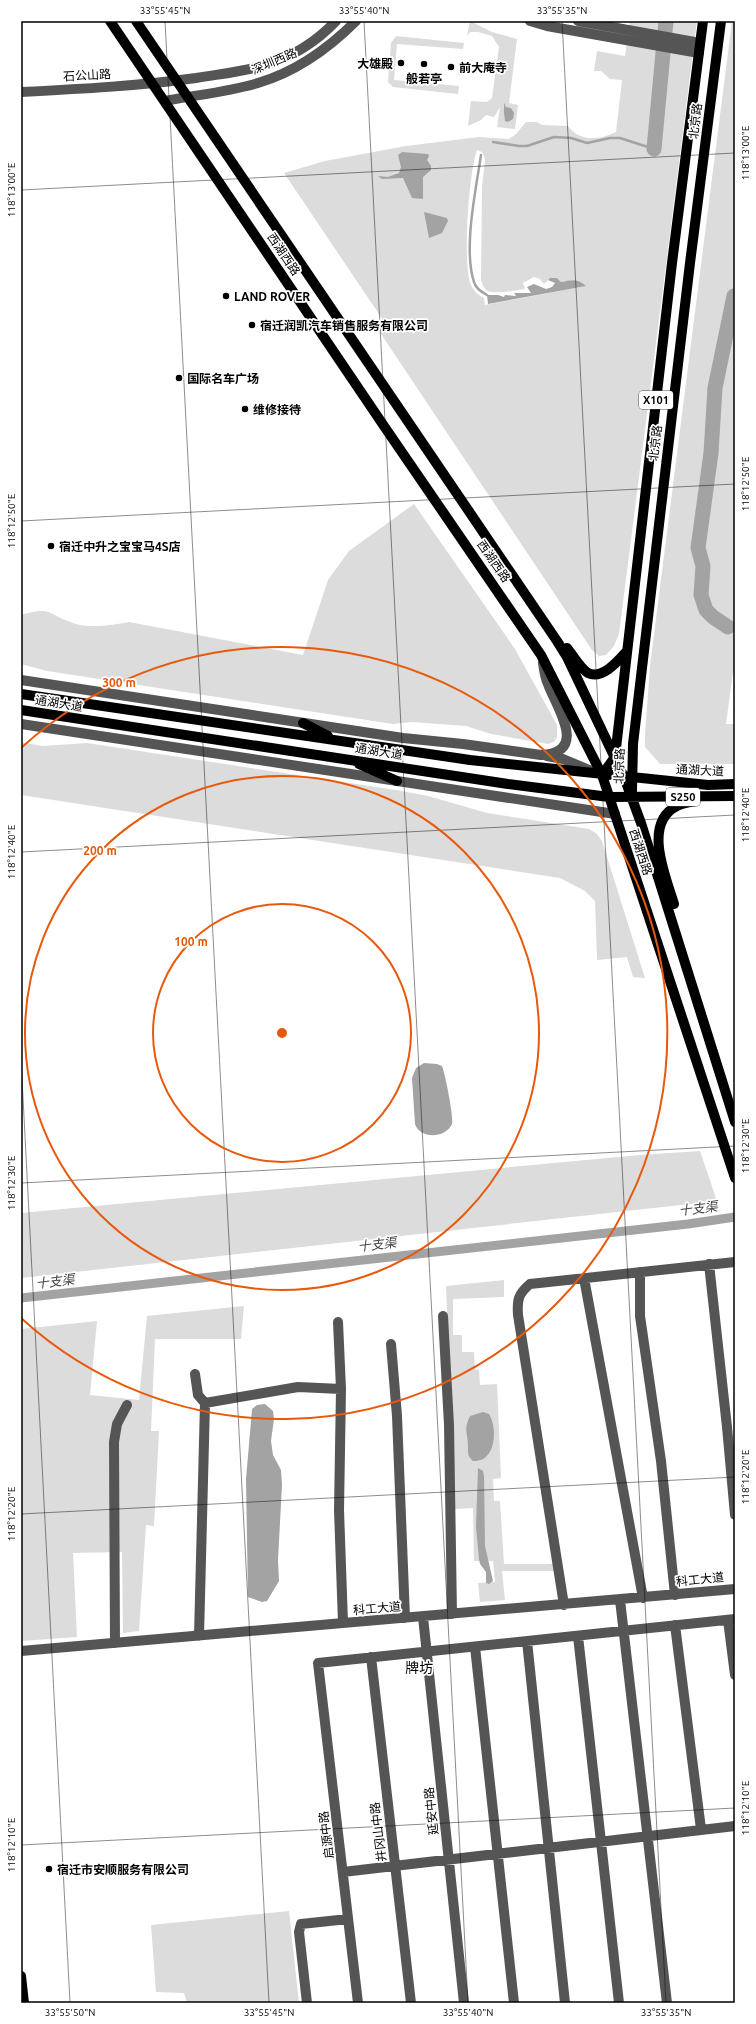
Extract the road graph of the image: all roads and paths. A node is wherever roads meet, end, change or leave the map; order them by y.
1 (110, 21) edge
2 (136, 21) edge
3 (336, 21) edge
4 (356, 21) edge
5 (530, 21) edge
6 (578, 21) edge
7 (703, 21) edge
8 (721, 21) edge
9 (644, 38) junction
10 (700, 48) junction
11 (176, 80) junction
12 (154, 84) junction
13 (21, 92) edge
14 (187, 97) junction
15 (165, 101) junction
16 (552, 633) junction
17 (626, 652) junction
18 (541, 655) junction
19 (21, 680) edge
20 (21, 694) edge
21 (21, 710) edge
22 (303, 722) junction
23 (21, 724) edge
24 (335, 740) junction
25 (541, 756) junction
26 (615, 757) junction
27 (346, 759) junction
28 (602, 775) junction
29 (628, 777) junction
30 (397, 781) junction
31 (735, 784) edge
32 (735, 796) edge
33 (609, 797) junction
34 (632, 797) junction
35 (711, 797) junction
36 (615, 814) junction
37 (690, 976) junction
38 (735, 1122) edge
39 (735, 1178) edge
40 (735, 1262) edge
41 (709, 1264) junction
42 (640, 1272) junction
43 (584, 1278) junction
44 (443, 1316) dead end
45 (338, 1322) dead end
46 (391, 1344) dead end
47 (195, 1374) dead end
48 (341, 1389) junction
49 (205, 1403) junction
50 (127, 1405) dead end
51 (735, 1514) edge
52 (735, 1589) edge
53 (675, 1595) junction
54 (643, 1598) junction
55 (620, 1600) junction
56 (564, 1605) junction
57 (452, 1614) junction
58 (422, 1617) junction
59 (405, 1618) junction
60 (732, 1619) edge
61 (343, 1623) junction
62 (675, 1625) junction
63 (624, 1631) junction
64 (199, 1636) junction
65 (578, 1636) junction
66 (528, 1641) junction
67 (115, 1643) junction
68 (475, 1647) junction
69 (21, 1651) edge
70 (426, 1652) junction
71 (371, 1657) junction
72 (735, 1675) edge
73 (735, 1826) edge
74 (701, 1829) junction
75 (649, 1835) junction
76 (602, 1840) junction
77 (549, 1847) junction
78 (496, 1853) junction
79 (449, 1859) junction
80 (396, 1866) junction
81 (343, 1872) junction
82 (348, 1919) junction
83 (21, 1976) edge
84 (24, 2003) edge
85 (306, 2003) edge
86 (358, 2003) edge
87 (411, 2003) edge
88 (464, 2003) edge
89 (514, 2003) edge
90 (565, 2003) edge
91 (619, 2003) edge
92 (667, 2003) edge

1 - 12 main road, 西湖西路
2 - 11 main road, 西湖西路
3 - 11 street, 深圳西路
4 - 14 street, 深圳西路
5 - 9 street
6 - 9 street
7 - 10 main road, 北京路 / X101
8 - 29 main road, 北京路 / X101
9 - 10 street
10 - 17 main road, 北京路 / X101
11 - 12 street, 深圳西路
11 - 14 main road, 西湖西路
12 - 13 street, 石公山路
12 - 15 main road, 西湖西路
14 - 15 street, 深圳西路
14 - 16 main road, 西湖西路
15 - 18 main road, 西湖西路
16 - 17 main road
16 - 26 main road, 西湖西路
17 - 26 main road, 北京路 / X101
18 - 25 street
18 - 28 main road, 西湖西路
19 - 22 street
20 - 24 main road, 通湖大道
21 - 27 main road, 通湖大道
22 - 24 main road
22 - 25 street
23 - 30 street
24 - 28 main road, 通湖大道
25 - 28 street
26 - 28 main road, 北京路 / X101
26 - 29 main road, 西湖西路
27 - 30 main road
27 - 33 main road, 通湖大道
28 - 29 main road, 通湖大道 / S250
28 - 33 main road, 西湖西路
29 - 31 main road, 通湖大道 / S250
29 - 34 main road, 西湖西路
30 - 36 street
32 - 35 main road, 通湖大道 / S250
33 - 34 main road, 通湖大道
33 - 36 main road, 西湖西路
34 - 35 main road, 通湖大道 / S250
34 - 37 main road, 西湖西路
35 - 37 main road
36 - 39 main road, 西湖西路
37 - 38 main road, 西湖西路
40 - 41 street
41 - 42 street
41 - 51 street
42 - 43 street
42 - 53 street
43 - 54 street
43 - 56 street
44 - 57 street
45 - 48 street
46 - 59 street
47 - 49 street
48 - 49 street
48 - 61 street
49 - 64 street
50 - 67 street
52 - 53 street, 科工大道
53 - 54 street, 科工大道
54 - 55 street, 科工大道
55 - 56 street, 科工大道
55 - 63 street
56 - 57 street, 科工大道
57 - 58 street, 科工大道
58 - 59 street, 科工大道
58 - 70 street, 延安中路
59 - 61 street, 科工大道
60 - 62 street
60 - 72 street
61 - 64 street, 科工大道
62 - 63 street
62 - 74 street
63 - 65 street
63 - 75 street
64 - 67 street, 科工大道
65 - 66 street
65 - 76 street
66 - 68 street
66 - 77 street
67 - 69 street, 科工大道
68 - 70 street
68 - 78 street
70 - 71 street
70 - 79 street, 延安中路
71 - 80 street, 井冈山中路
71 - 81 street, 启源中路
73 - 74 street
74 - 75 street
75 - 76 street
75 - 92 street
76 - 77 street
76 - 91 street
77 - 78 street
77 - 90 street
78 - 79 street
78 - 89 street
79 - 80 street
79 - 88 street, 延安中路
80 - 81 street
80 - 87 street, 井冈山中路
81 - 82 street, 启源中路
82 - 85 street
82 - 86 street, 启源中路
83 - 84 main road

